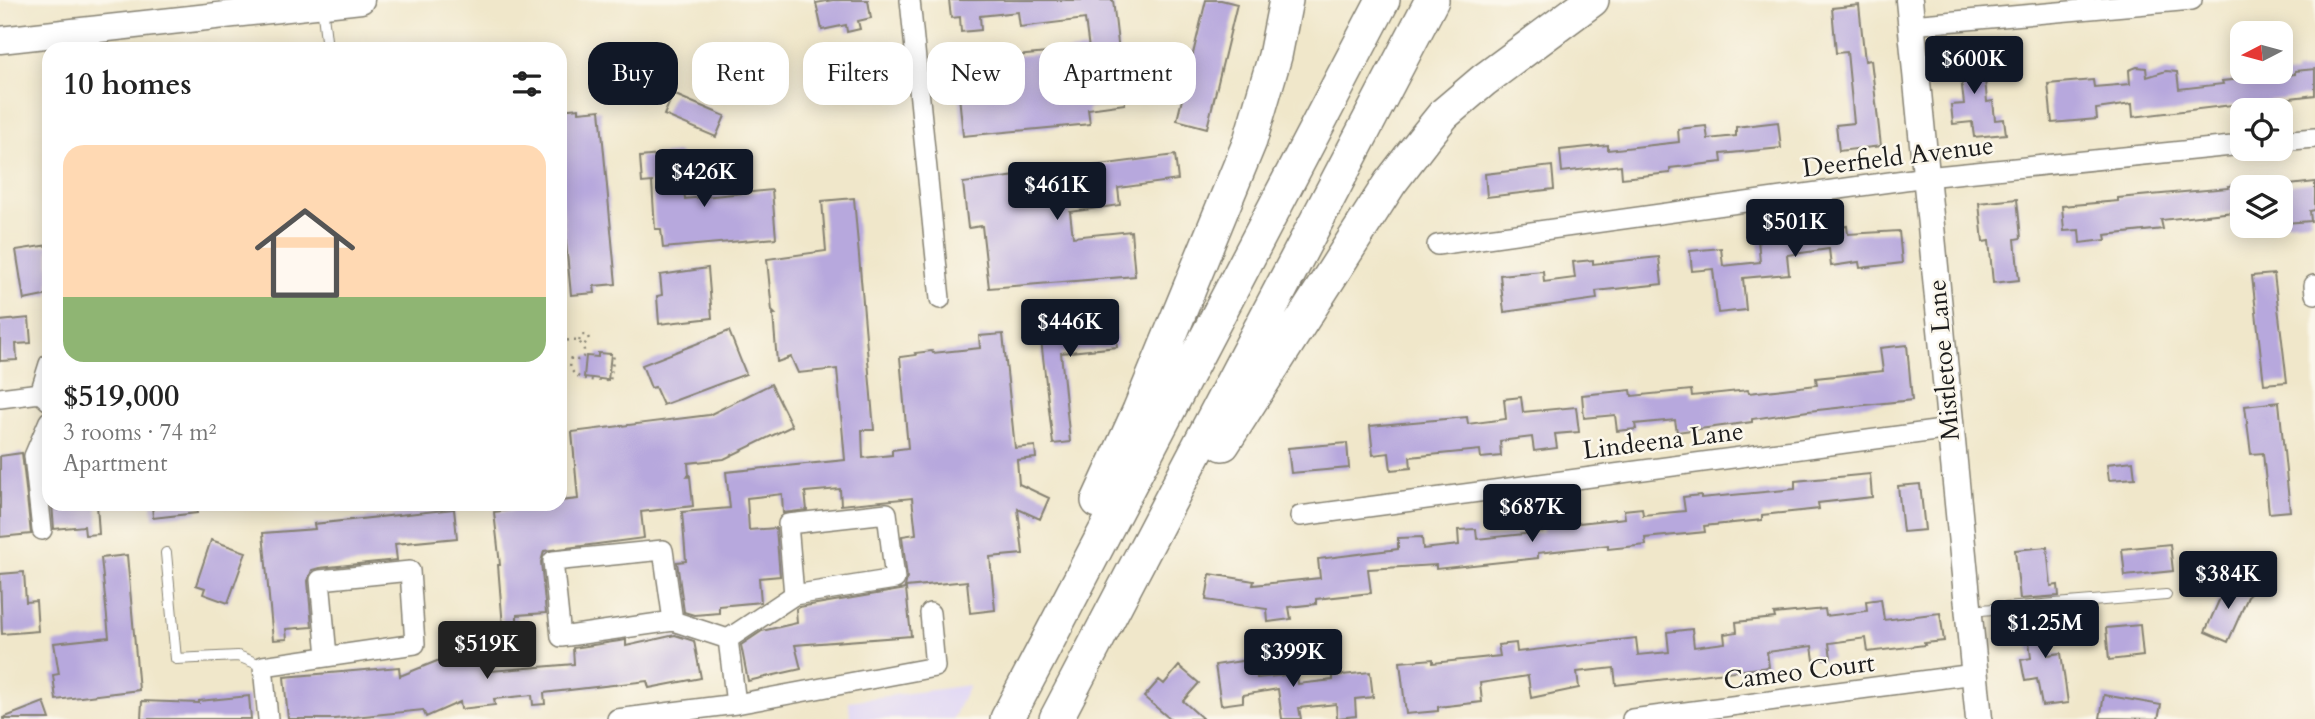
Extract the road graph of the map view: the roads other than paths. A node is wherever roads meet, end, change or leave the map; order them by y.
1 (361, 0) edge
2 (910, 0) edge
3 (1286, 0) edge
4 (1296, 0) edge
5 (1384, 0) edge
6 (1432, 0) edge
7 (1592, 0) edge
8 (2192, 0) edge
9 (322, 4) junction
10 (1910, 12) edge
11 (0, 40) edge
12 (326, 42) edge
13 (2315, 138) edge
14 (2293, 140) edge
15 (1250, 141) junction
16 (2230, 146) edge
17 (1926, 177) junction
18 (1437, 245) dead end
19 (940, 299) dead end
20 (42, 397) edge
21 (0, 398) edge
22 (1950, 429) junction
23 (42, 437) edge
24 (1300, 516) dead end
25 (42, 530) dead end
26 (1148, 543) junction
27 (166, 553) dead end
28 (794, 595) junction
29 (2166, 595) dead end
30 (1969, 611) junction
31 (930, 613) dead end
32 (673, 621) junction
33 (728, 639) junction
34 (327, 656) junction
35 (1037, 661) junction
36 (263, 666) junction
37 (1974, 674) junction
38 (736, 704) junction
39 (268, 719) edge
40 (617, 719) edge
41 (1007, 719) edge
42 (1056, 719) edge
43 (1632, 719) edge
44 (1979, 719) edge

1 - 9 street
2 - 19 street
3 - 15 highway
4 - 15 highway
5 - 35 highway
6 - 26 highway
7 - 26 highway
8 - 10 street
9 - 11 street
9 - 12 lane
10 - 17 street, Mistletoe Lane
13 - 14 street
15 - 35 highway
16 - 17 street, Deerfield Avenue
17 - 18 street, Deerfield Avenue
17 - 22 street, Mistletoe Lane
20 - 21 street
22 - 24 street, Lindeena Lane
22 - 30 street, Mistletoe Lane
23 - 25 street
26 - 42 highway
27 - 36 lane
28 - 28 street
28 - 33 street
29 - 30 lane
30 - 37 street, Mistletoe Lane
31 - 38 street
32 - 32 street
32 - 33 street
33 - 38 street
34 - 34 street
34 - 36 street
35 - 41 highway
36 - 39 street
37 - 43 street, Cameo Court
37 - 44 street, Mistletoe Lane
38 - 40 street

